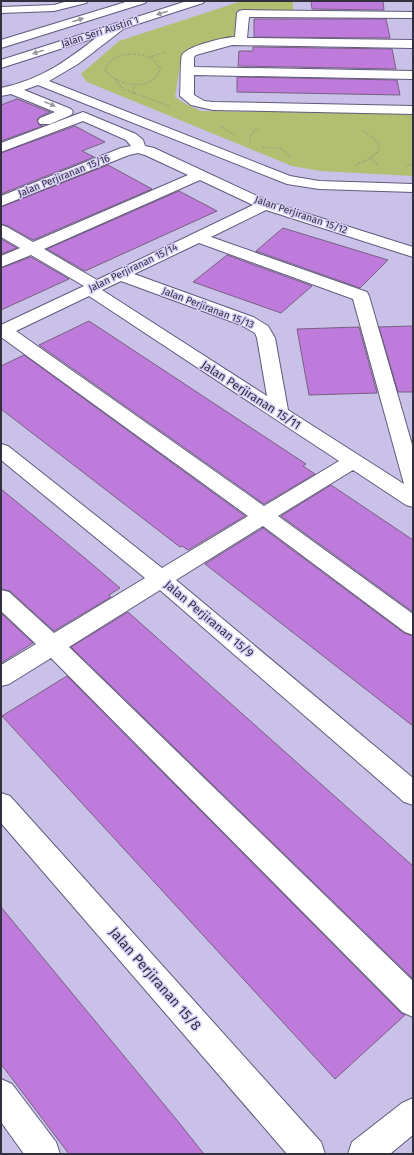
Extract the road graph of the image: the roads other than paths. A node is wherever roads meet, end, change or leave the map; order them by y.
1 (82, 1) edge
2 (141, 1) edge
3 (199, 1) edge
4 (299, 1) edge
5 (1, 10) edge
6 (300, 14) junction
7 (413, 16) edge
8 (118, 27) junction
9 (241, 41) junction
10 (1, 44) edge
11 (413, 44) edge
12 (1, 64) edge
13 (188, 71) junction
14 (413, 76) edge
15 (38, 81) junction
16 (7, 91) edge
17 (413, 110) edge
18 (1, 138) edge
19 (1, 148) edge
20 (138, 150) junction
21 (200, 175) junction
22 (413, 188) edge
23 (1, 201) edge
24 (265, 205) junction
25 (1, 230) edge
26 (197, 237) junction
27 (31, 248) junction
28 (413, 252) edge
29 (1, 262) edge
30 (120, 275) junction
31 (93, 288) junction
32 (3, 331) edge
33 (279, 412) junction
34 (1, 450) edge
35 (353, 460) junction
36 (413, 483) edge
37 (413, 500) edge
38 (262, 515) junction
39 (161, 579) junction
40 (1, 598) edge
41 (413, 626) edge
42 (52, 645) junction
43 (1, 677) edge
44 (413, 794) edge
45 (1, 804) edge
46 (413, 1002) edge
47 (1, 1095) edge
48 (413, 1114) edge
49 (44, 1154) edge
50 (309, 1154) edge
51 (364, 1154) edge

1 - 5 street
10 -> 2 street, Jalan Seri Austin 1
3 -> 8 street, Jalan Seri Austin 1
4 - 6 street
6 - 7 street
6 - 9 street
8 -> 12 street, Jalan Seri Austin 1
8 - 15 street
9 - 11 street
9 - 13 street
13 - 14 street
13 - 17 street
15 - 16 street
15 - 22 street
16 -> 18 street
19 - 20 street
20 - 21 street, Jalan Perjiranan 15/12
20 - 23 street, Jalan Perjiranan 15/16
21 - 24 street, Jalan Perjiranan 15/12
21 - 27 street
24 - 26 street, Jalan Perjiranan 15/14
24 - 28 street, Jalan Perjiranan 15/12
25 - 27 street, Jalan Perjiranan 15/11
26 - 30 street, Jalan Perjiranan 15/14
26 - 36 street
27 - 29 street
27 - 31 street, Jalan Perjiranan 15/11
30 - 31 street, Jalan Perjiranan 15/14
30 - 33 street, Jalan Perjiranan 15/13
31 - 32 street, Jalan Perjiranan 15/14
31 - 33 street, Jalan Perjiranan 15/11
32 - 38 street
33 - 35 street, Jalan Perjiranan 15/11
34 - 39 street, Jalan Perjiranan 15/9
35 - 37 street, Jalan Perjiranan 15/11
35 - 38 street
38 - 39 street
38 - 41 street
39 - 42 street
39 - 44 street, Jalan Perjiranan 15/9
40 - 42 street
42 - 43 street
42 - 46 street
45 - 50 street, Jalan Perjiranan 15/8
47 - 49 street
48 - 51 street

